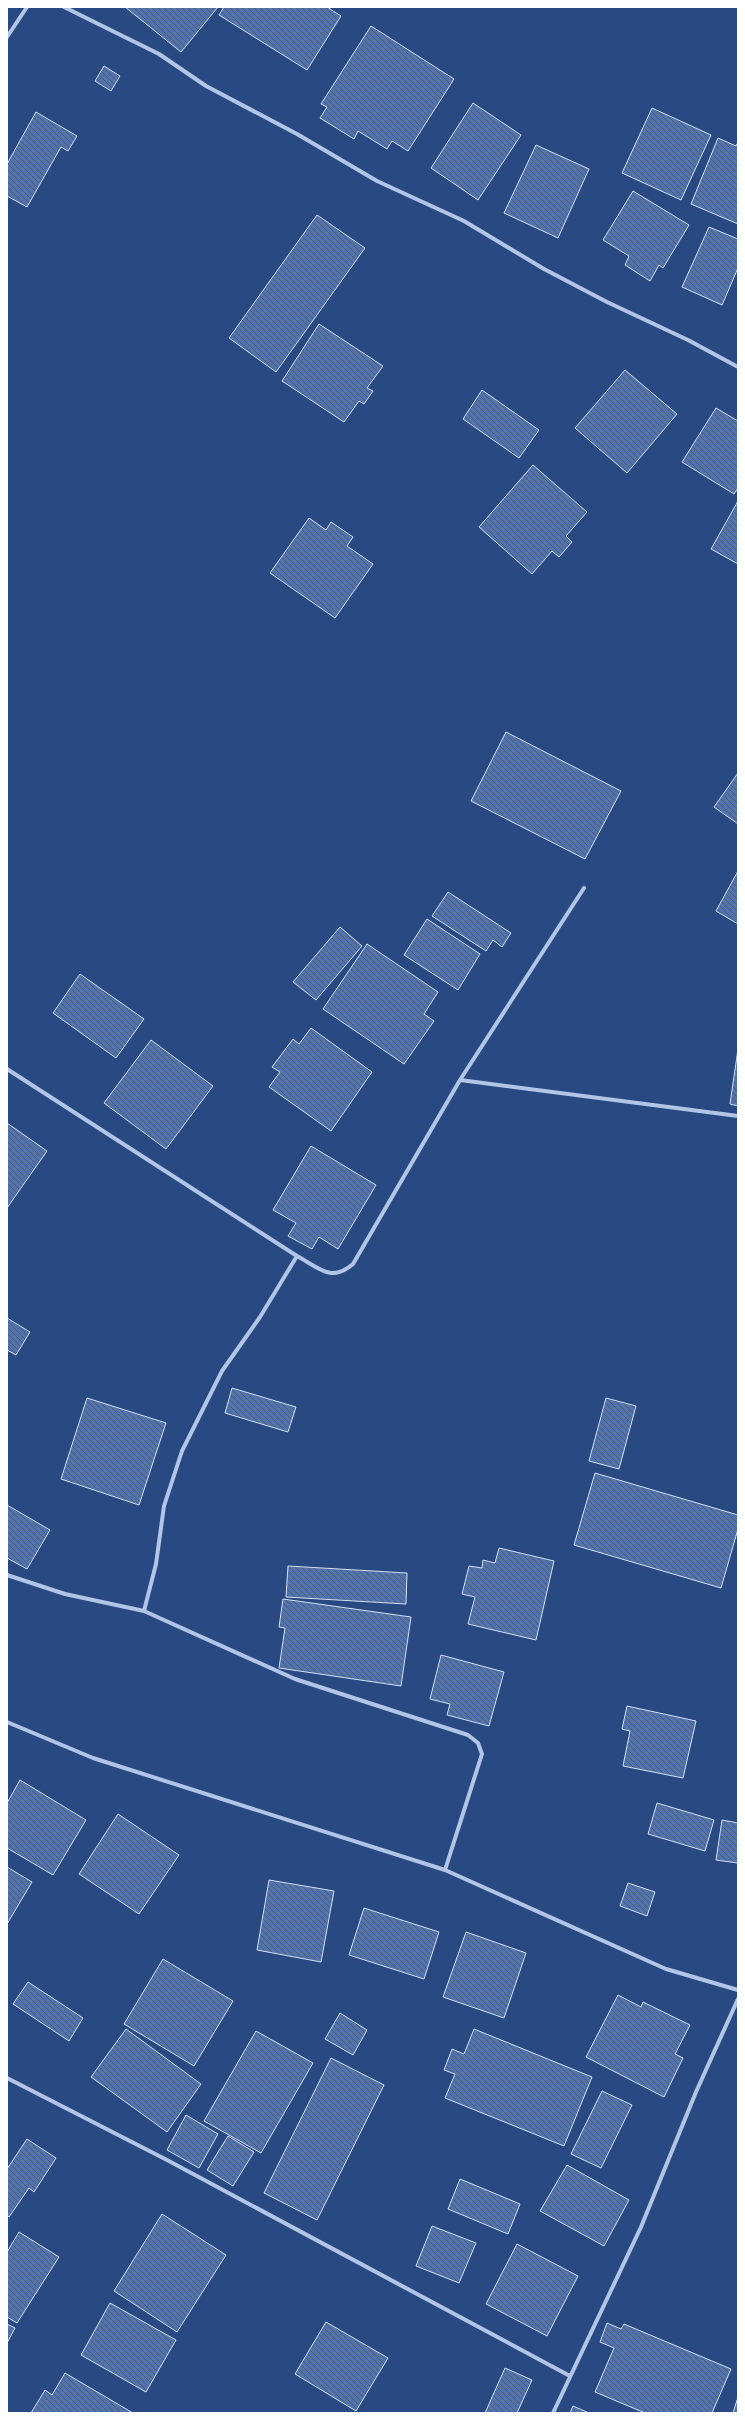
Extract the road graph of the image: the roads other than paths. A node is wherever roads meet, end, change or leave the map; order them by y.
1 (27, 7) edge
2 (64, 7) edge
3 (7, 37) edge
4 (738, 367) edge
5 (584, 888) dead end
6 (7, 1069) edge
7 (460, 1080) junction
8 (738, 1116) edge
9 (297, 1256) junction
10 (7, 1575) edge
11 (144, 1611) junction
12 (7, 1722) edge
13 (445, 1870) junction
14 (738, 1990) edge
15 (738, 2000) edge
16 (7, 2078) edge
17 (570, 2376) junction
18 (553, 2413) edge

1 - 3 street
2 - 4 street
5 - 7 street
6 - 9 street
7 - 8 street
7 - 9 street
9 - 11 street
10 - 11 street
11 - 13 street
12 - 13 street
13 - 14 street
15 - 17 street
16 - 17 street
17 - 18 street

